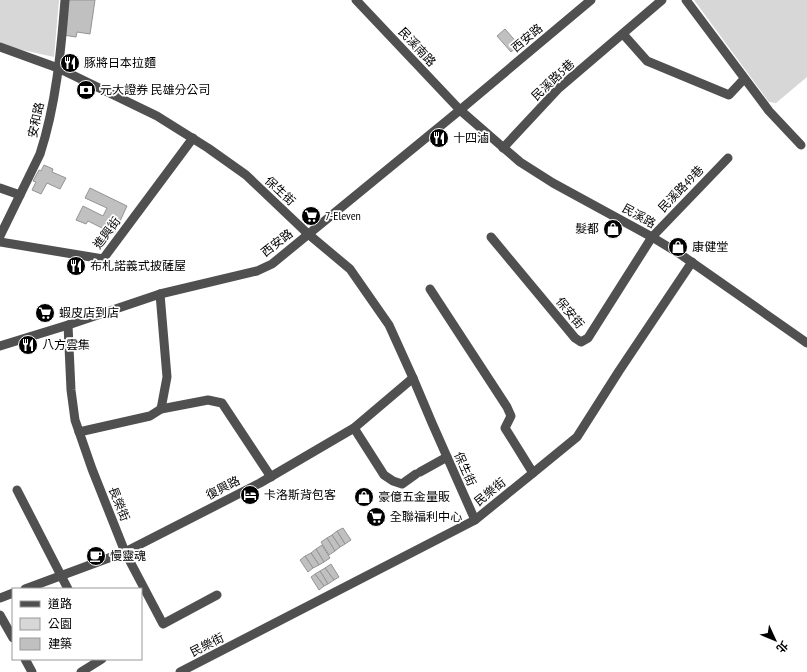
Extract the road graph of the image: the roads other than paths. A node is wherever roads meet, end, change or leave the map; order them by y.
1 (65, 0) edge
2 (356, 0) edge
3 (591, 0) edge
4 (662, 0) edge
5 (686, 0) edge
6 (623, 34) junction
7 (0, 47) edge
8 (58, 68) junction
9 (744, 79) junction
10 (460, 110) junction
11 (193, 138) junction
12 (801, 145) dead end
13 (503, 148) junction
14 (728, 158) dead end
15 (0, 188) edge
16 (20, 195) junction
17 (307, 234) junction
18 (0, 236) edge
19 (491, 236) dead end
20 (652, 237) junction
21 (0, 242) edge
22 (692, 262) junction
23 (430, 289) dead end
24 (160, 294) junction
25 (68, 325) junction
26 (807, 343) edge
27 (0, 346) edge
28 (413, 378) junction
29 (161, 409) junction
30 (354, 428) junction
31 (79, 432) junction
32 (446, 457) junction
33 (533, 473) junction
34 (271, 477) junction
35 (17, 490) dead end
36 (475, 520) junction
37 (125, 552) junction
38 (61, 576) junction
39 (28, 588) edge
40 (67, 588) edge
41 (12, 593) edge
42 (217, 595) dead end
43 (0, 598) edge
44 (0, 615) edge
45 (12, 636) edge
46 (26, 660) edge
47 (100, 660) edge
48 (32, 672) edge
49 (81, 672) edge
50 (180, 672) edge

1 - 8 street, 安和路
2 - 10 street, 民溪南路
3 - 10 street, 西安路
4 - 6 street, 民溪路5巷
5 - 9 street
6 - 9 street
6 - 13 street, 民溪路5巷
7 - 8 street, 保生街
8 - 11 street, 保生街
8 - 16 street, 安和路
9 - 12 street
10 - 13 street, 民溪路
10 - 17 street, 西安路
11 - 17 street, 保生街
11 - 21 street, 進興街
13 - 20 street, 民溪路
14 - 20 street, 民溪路49巷
15 - 16 street
16 - 18 street, 安和路
17 - 24 street, 西安路
17 - 28 street, 保生街
19 - 20 street, 保安街
20 - 22 street, 民溪路
22 - 26 street, 民溪路
22 - 33 street, 民樂街
23 - 33 street
24 - 25 street, 西安路
24 - 29 street
25 - 27 street, 西安路
25 - 31 street, 長榮街
28 - 30 street, 復興路
28 - 32 street, 保生街
29 - 31 street
29 - 34 street
30 - 32 street
30 - 34 street, 復興路
31 - 37 street, 長榮街
32 - 36 street, 保生街
33 - 36 street, 民樂街
34 - 37 street, 復興路
35 - 38 street
36 - 50 street, 民樂街
37 - 38 street, 復興路
37 - 42 street, 長榮街
38 - 39 street, 復興路
38 - 40 street
41 - 43 street
44 - 45 street
46 - 48 street
47 - 49 street

